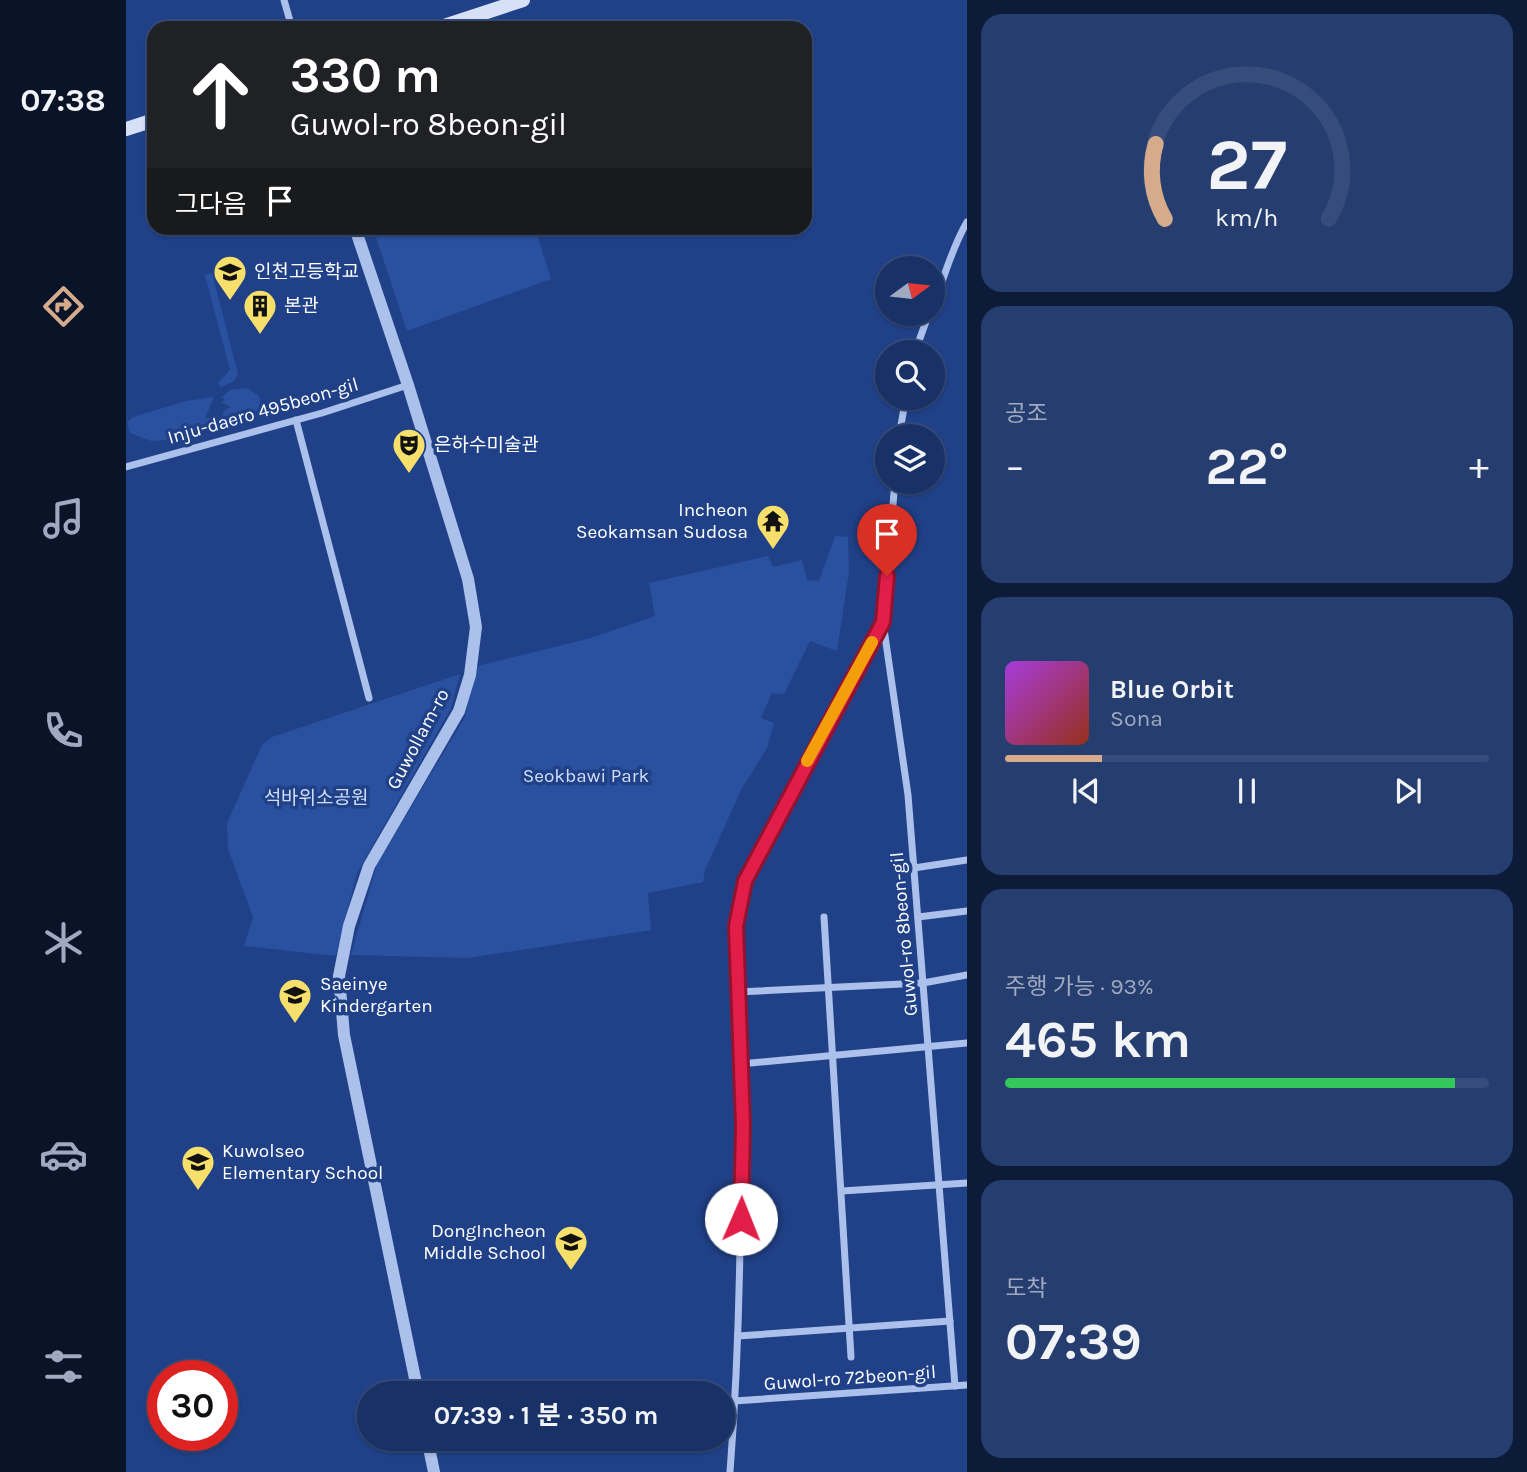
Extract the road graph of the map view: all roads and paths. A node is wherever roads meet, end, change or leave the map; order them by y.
1 (284, 0) edge
2 (523, 0) edge
3 (290, 21) edge
4 (459, 21) edge
5 (147, 122) edge
6 (126, 130) edge
7 (967, 222) edge
8 (357, 235) edge
9 (945, 275) edge
10 (408, 385) junction
11 (296, 420) junction
12 (126, 467) edge
13 (894, 494) edge
14 (883, 622) junction
15 (369, 698) dead end
16 (967, 860) edge
17 (914, 868) junction
18 (967, 911) edge
19 (824, 917) dead end
20 (918, 918) junction
21 (967, 975) edge
22 (923, 983) junction
23 (828, 988) junction
24 (738, 992) junction
25 (967, 1042) edge
26 (928, 1048) junction
27 (833, 1054) junction
28 (740, 1064) junction
29 (967, 1183) edge
30 (939, 1185) junction
31 (842, 1191) junction
32 (950, 1321) junction
33 (849, 1330) junction
34 (738, 1336) junction
35 (851, 1356) dead end
36 (416, 1381) edge
37 (735, 1385) edge
38 (967, 1385) edge
39 (955, 1386) junction
40 (735, 1401) edge
41 (430, 1451) edge
42 (731, 1451) edge
43 (434, 1472) edge
44 (730, 1472) edge

1 - 3 street
2 - 4 main road
5 - 6 main road
7 - 9 street
8 - 10 street, Guwollam-ro
10 - 11 street, Inju-daero 495beon-gil
10 - 36 street, Guwollam-ro
11 - 12 street, Inju-daero 495beon-gil
11 - 15 street
13 - 14 street, Guwol-ro 8beon-gil
14 - 17 street, Guwol-ro 8beon-gil
14 - 24 street
16 - 17 street
17 - 20 street, Guwol-ro 8beon-gil
18 - 20 street
19 - 23 street
20 - 22 street, Guwol-ro 8beon-gil
21 - 22 street
22 - 23 street
22 - 26 street, Guwol-ro 8beon-gil
23 - 24 street
23 - 27 street
24 - 28 street
25 - 26 street
26 - 27 street
26 - 30 street, Guwol-ro 8beon-gil
27 - 28 street
27 - 31 street
28 - 34 street
29 - 30 street
30 - 31 street
30 - 32 street, Guwol-ro 8beon-gil
31 - 33 street
32 - 33 street
32 - 39 street, Guwol-ro 8beon-gil
33 - 34 street
33 - 35 street
34 - 37 street
38 - 39 street, Guwol-ro 72beon-gil
39 - 40 street, Guwol-ro 72beon-gil
41 - 43 street
42 - 44 street

